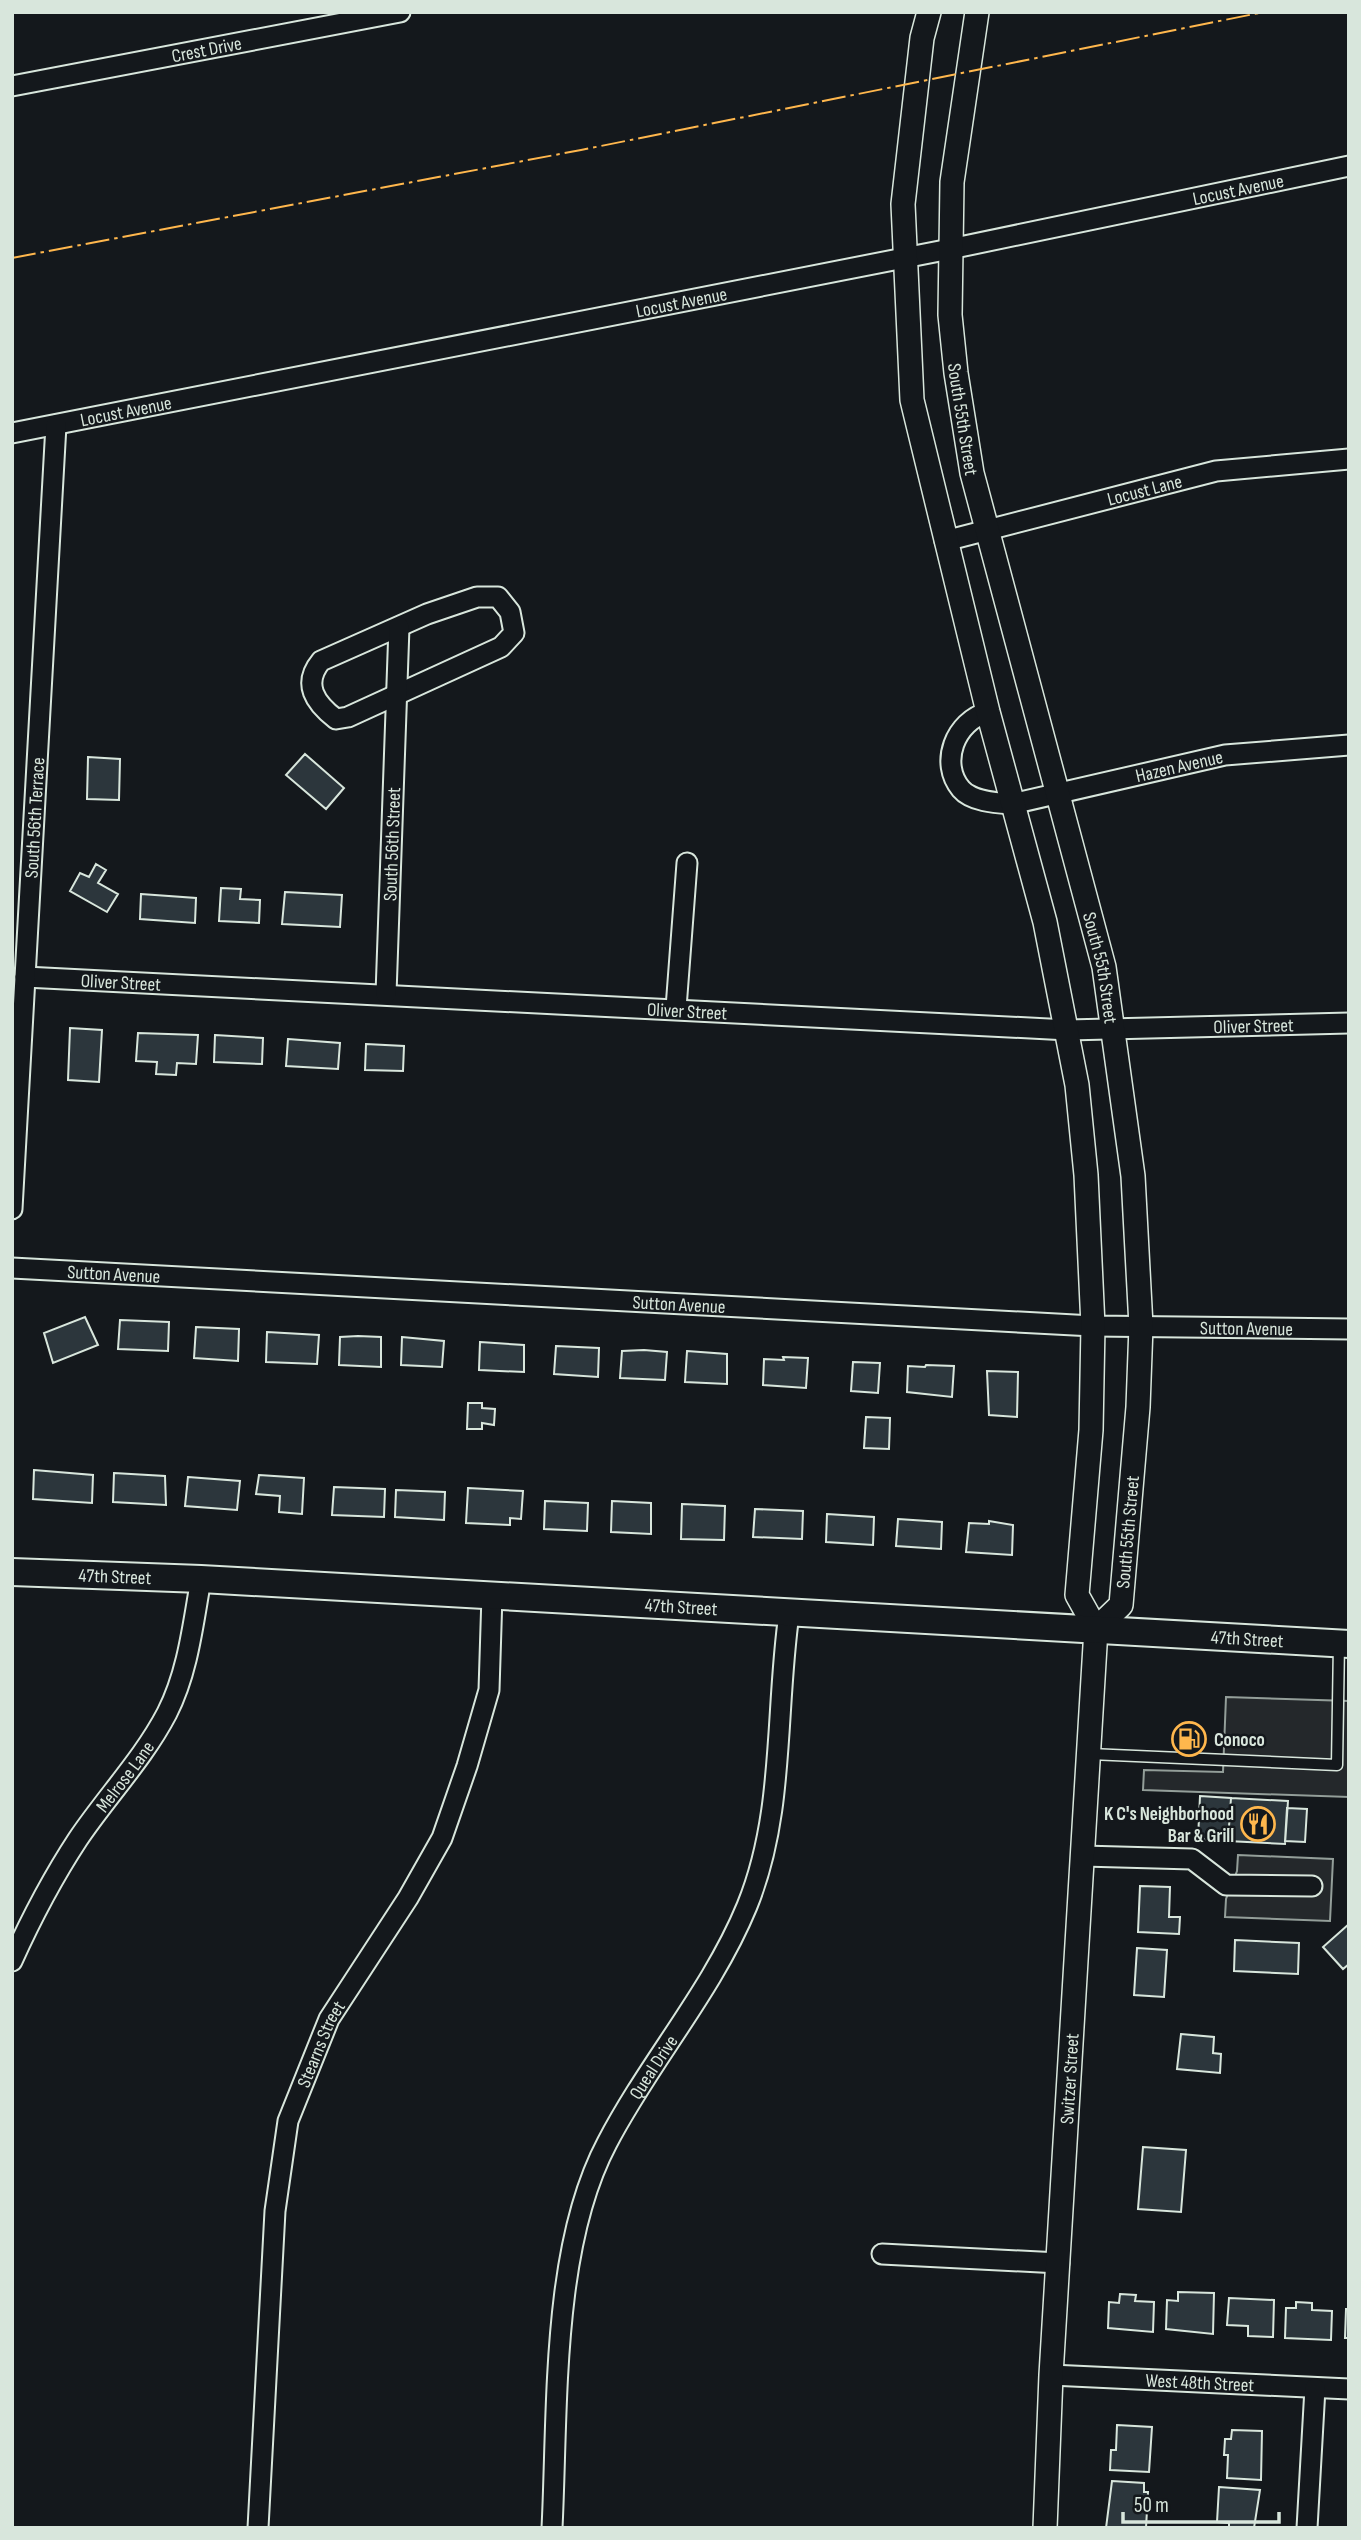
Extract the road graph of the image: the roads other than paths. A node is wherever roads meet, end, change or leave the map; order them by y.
1 (400, 12) edge
2 (929, 12) edge
3 (976, 12) edge
4 (12, 86) edge
5 (1349, 166) edge
6 (950, 249) junction
7 (906, 257) junction
8 (56, 425) junction
9 (12, 433) edge
10 (1349, 459) edge
11 (988, 528) junction
12 (945, 541) junction
13 (398, 627) junction
14 (397, 694) junction
15 (988, 712) junction
16 (1349, 745) edge
17 (1059, 792) junction
18 (1013, 804) junction
19 (687, 863) dead end
20 (25, 977) junction
21 (386, 994) junction
22 (676, 1008) junction
23 (1349, 1023) edge
24 (1068, 1030) junction
25 (1115, 1030) junction
26 (12, 1209) edge
27 (12, 1268) edge
28 (1141, 1325) junction
29 (1093, 1326) junction
30 (1349, 1329) edge
31 (12, 1572) edge
32 (201, 1579) junction
33 (492, 1595) junction
34 (789, 1614) junction
35 (1096, 1629) junction
36 (1344, 1643) edge
37 (1089, 1754) junction
38 (1083, 1856) junction
39 (1312, 1886) dead end
40 (12, 1961) edge
41 (882, 2254) dead end
42 (1059, 2263) junction
43 (1051, 2375) junction
44 (1315, 2388) junction
45 (1349, 2389) edge
46 (258, 2528) edge
47 (552, 2528) edge
48 (1045, 2528) edge
49 (1307, 2528) edge

1 - 4 street, Crest Drive
2 - 7 street
3 - 6 street, South 55th Street
5 - 6 street, Locust Avenue
6 - 7 street, Locust Avenue
6 - 11 street, South 55th Street
7 - 8 street, Locust Avenue
7 - 12 street
8 - 9 street, Locust Avenue
8 - 20 street, South 56th Terrace
10 - 11 street, Locust Lane
11 - 12 street, Locust Lane
11 - 17 street, South 55th Street
12 - 15 street
13 - 14 street, South 56th Street
13 - 14 street
13 - 14 street
14 - 21 street, South 56th Street
15 - 18 street
15 - 18 street
16 - 17 street, Hazen Avenue
17 - 18 street, Hazen Avenue
17 - 25 street, South 55th Street
18 - 24 street
19 - 22 street
20 - 21 street, Oliver Street
20 - 26 street, South 56th Terrace
21 - 22 street, Oliver Street
22 - 24 street, Oliver Street
23 - 25 street, Oliver Street
24 - 25 street, Oliver Street
24 - 29 street
25 - 28 street, South 55th Street
27 - 29 street, Sutton Avenue
28 - 29 street, Sutton Avenue
28 - 30 street, Sutton Avenue
28 - 35 street, South 55th Street
29 - 35 street
31 - 32 main road, 47th Street
32 - 33 main road, 47th Street
32 - 40 street, Melrose Lane
33 - 34 main road, 47th Street
33 - 46 street, Stearns Street
34 - 35 main road, 47th Street
34 - 47 street, Queal Drive
35 - 36 main road, 47th Street
35 - 37 street, Switzer Street
36 - 37 lane
37 - 38 street, Switzer Street
38 - 39 street
38 - 42 street, Switzer Street
41 - 42 street
42 - 43 street, Switzer Street
43 - 44 street, West 48th Street
43 - 48 street, Switzer Street
44 - 45 street, West 48th Street
44 - 49 street

